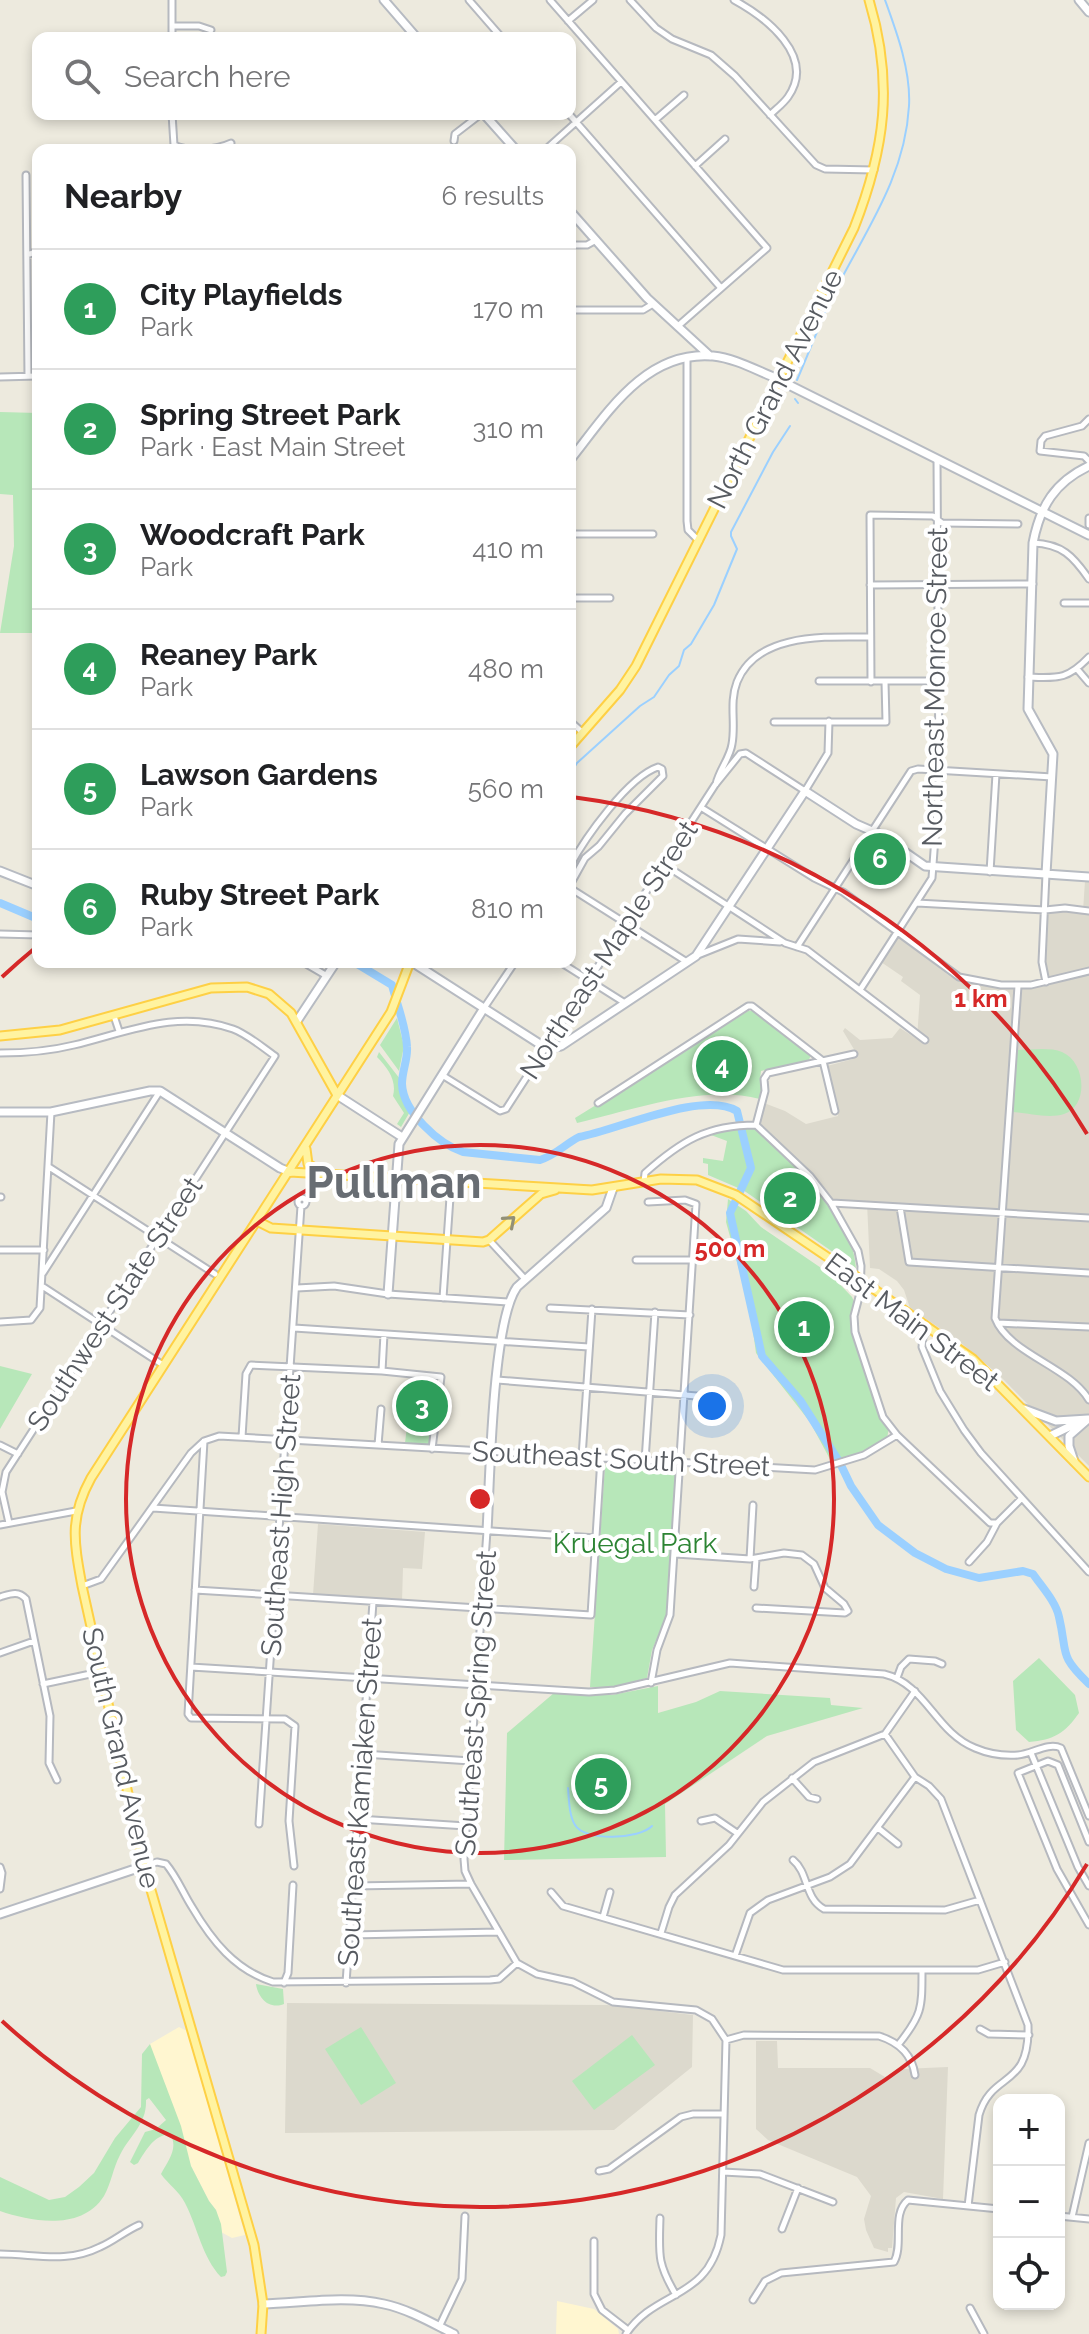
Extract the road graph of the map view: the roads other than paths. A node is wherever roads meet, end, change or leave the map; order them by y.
1 (172, 0) edge
2 (384, 0) edge
3 (469, 0) edge
4 (550, 0) edge
5 (593, 0) edge
6 (630, 0) edge
7 (734, 0) edge
8 (869, 0) edge
9 (1079, 0) edge
10 (1089, 12) edge
11 (568, 21) junction
12 (172, 26) junction
13 (211, 30) dead end
14 (172, 32) edge
15 (412, 32) edge
16 (495, 32) edge
17 (621, 82) junction
18 (684, 95) dead end
19 (770, 115) junction
20 (172, 120) edge
21 (474, 120) edge
22 (488, 120) edge
23 (574, 120) edge
24 (655, 120) junction
25 (576, 123) junction
26 (725, 139) dead end
27 (454, 141) dead end
28 (174, 144) edge
29 (510, 144) edge
30 (552, 144) edge
31 (695, 166) junction
32 (875, 170) junction
33 (26, 175) dead end
34 (576, 218) edge
35 (596, 240) junction
36 (576, 245) edge
37 (32, 253) edge
38 (27, 255) junction
39 (721, 288) junction
40 (653, 304) junction
41 (576, 310) edge
42 (678, 326) junction
43 (710, 356) junction
44 (687, 359) junction
45 (28, 376) junction
46 (32, 376) edge
47 (0, 377) edge
48 (780, 381) junction
49 (1089, 419) edge
50 (576, 453) edge
51 (937, 459) junction
52 (1089, 464) edge
53 (1042, 511) junction
54 (1089, 518) edge
55 (937, 519) junction
56 (1018, 524) dead end
57 (1089, 525) edge
58 (576, 534) edge
59 (653, 534) dead end
60 (1089, 535) edge
61 (699, 541) junction
62 (1033, 543) junction
63 (1089, 579) edge
64 (937, 584) junction
65 (1033, 584) junction
66 (870, 585) junction
67 (576, 598) edge
68 (610, 598) dead end
69 (1064, 603) dead end
70 (1089, 603) edge
71 (870, 637) junction
72 (1089, 657) edge
73 (1077, 669) junction
74 (1027, 677) junction
75 (819, 681) dead end
76 (937, 681) junction
77 (871, 682) junction
78 (885, 682) junction
79 (1089, 683) edge
80 (829, 721) junction
81 (774, 722) dead end
82 (576, 726) edge
83 (582, 732) junction
84 (576, 740) edge
85 (939, 771) junction
86 (996, 774) junction
87 (1052, 777) junction
88 (715, 785) junction
89 (805, 791) junction
90 (702, 808) junction
91 (873, 831) junction
92 (766, 849) junction
93 (576, 858) edge
94 (664, 865) junction
95 (933, 868) junction
96 (0, 871) edge
97 (990, 872) junction
98 (1046, 874) junction
99 (576, 875) edge
100 (1089, 877) edge
101 (32, 884) edge
102 (834, 888) junction
103 (576, 891) edge
104 (917, 903) junction
105 (730, 906) junction
106 (1045, 910) junction
107 (1089, 911) edge
108 (627, 922) junction
109 (761, 927) junction
110 (898, 933) junction
111 (0, 934) edge
112 (32, 935) edge
113 (759, 939) junction
114 (785, 943) junction
115 (797, 947) junction
116 (696, 956) junction
117 (689, 963) junction
118 (313, 968) edge
119 (332, 968) edge
120 (409, 968) edge
121 (421, 968) edge
122 (511, 968) edge
123 (569, 968) edge
124 (1089, 971) edge
125 (327, 976) junction
126 (590, 981) junction
127 (1046, 982) junction
128 (1018, 986) junction
129 (860, 990) junction
130 (625, 1004) junction
131 (484, 1008) junction
132 (114, 1016) junction
133 (297, 1021) junction
134 (119, 1031) junction
135 (0, 1036) edge
136 (925, 1040) dead end
137 (546, 1048) junction
138 (0, 1053) edge
139 (854, 1054) dead end
140 (823, 1061) junction
141 (442, 1075) junction
142 (160, 1091) junction
143 (337, 1095) junction
144 (598, 1103) dead end
145 (835, 1111) dead end
146 (0, 1112) edge
147 (51, 1112) junction
148 (756, 1125) junction
149 (225, 1133) junction
150 (402, 1137) junction
151 (310, 1139) junction
152 (49, 1167) junction
153 (290, 1172) junction
154 (336, 1174) junction
155 (395, 1179) junction
156 (644, 1182) junction
157 (451, 1183) junction
158 (522, 1186) junction
159 (613, 1188) junction
160 (561, 1189) junction
161 (592, 1190) junction
162 (94, 1195) junction
163 (536, 1198) junction
164 (648, 1202) dead end
165 (609, 1203) junction
166 (831, 1203) junction
167 (301, 1206) dead end
168 (900, 1207) junction
169 (1001, 1213) junction
170 (1089, 1218) edge
171 (257, 1221) junction
172 (300, 1229) junction
173 (392, 1236) junction
174 (159, 1237) junction
175 (447, 1240) junction
176 (489, 1240) junction
177 (0, 1250) edge
178 (44, 1250) junction
179 (636, 1260) dead end
180 (693, 1260) junction
181 (997, 1268) junction
182 (1089, 1273) edge
183 (43, 1274) junction
184 (215, 1274) dead end
185 (525, 1279) junction
186 (42, 1286) junction
187 (297, 1288) junction
188 (388, 1294) junction
189 (443, 1298) junction
190 (508, 1302) junction
191 (550, 1308) dead end
192 (592, 1309) junction
193 (655, 1312) junction
194 (690, 1315) junction
195 (0, 1322) edge
196 (997, 1323) junction
197 (101, 1324) junction
198 (1089, 1327) edge
199 (294, 1328) junction
200 (929, 1328) junction
201 (384, 1334) junction
202 (501, 1342) junction
203 (589, 1347) junction
204 (163, 1365) junction
205 (292, 1367) junction
206 (382, 1371) junction
207 (497, 1380) junction
208 (586, 1387) junction
209 (649, 1391) junction
210 (686, 1393) junction
211 (722, 1398) dead end
212 (1089, 1400) edge
213 (381, 1409) dead end
214 (1023, 1409) junction
215 (1088, 1419) edge
216 (897, 1435) junction
217 (1050, 1436) junction
218 (242, 1437) junction
219 (285, 1439) junction
220 (204, 1441) junction
221 (0, 1445) edge
222 (378, 1445) junction
223 (432, 1449) junction
224 (492, 1452) junction
225 (18, 1454) junction
226 (582, 1457) junction
227 (601, 1458) junction
228 (645, 1461) junction
229 (1074, 1461) junction
230 (681, 1464) junction
231 (1089, 1477) edge
232 (1022, 1498) junction
233 (753, 1505) dead end
234 (152, 1508) junction
235 (76, 1511) junction
236 (200, 1513) junction
237 (280, 1518) junction
238 (9, 1523) junction
239 (997, 1523) junction
240 (0, 1525) edge
241 (487, 1531) junction
242 (596, 1538) junction
243 (676, 1554) junction
244 (753, 1559) junction
245 (969, 1562) dead end
246 (1089, 1572) edge
247 (82, 1586) junction
248 (754, 1587) dead end
249 (195, 1590) junction
250 (274, 1595) junction
251 (0, 1597) edge
252 (373, 1602) junction
253 (756, 1608) dead end
254 (481, 1609) junction
255 (34, 1641) junction
256 (0, 1653) edge
257 (942, 1664) dead end
258 (191, 1667) junction
259 (100, 1672) junction
260 (270, 1673) junction
261 (367, 1678) junction
262 (897, 1678) junction
263 (651, 1683) junction
264 (43, 1684) junction
265 (476, 1685) junction
266 (915, 1691) junction
267 (266, 1718) junction
268 (885, 1734) junction
269 (1031, 1753) junction
270 (363, 1754) junction
271 (471, 1761) junction
272 (1035, 1765) junction
273 (915, 1777) junction
274 (792, 1778) junction
275 (57, 1780) dead end
276 (817, 1799) dead end
277 (1089, 1816) edge
278 (358, 1819) junction
279 (701, 1821) dead end
280 (259, 1824) dead end
281 (466, 1826) junction
282 (878, 1828) junction
283 (737, 1833) junction
284 (1089, 1842) edge
285 (898, 1844) dead end
286 (793, 1860) dead end
287 (144, 1866) junction
288 (294, 1866) dead end
289 (0, 1867) edge
290 (471, 1884) junction
291 (293, 1885) dead end
292 (353, 1886) junction
293 (807, 1886) junction
294 (1089, 1886) edge
295 (0, 1889) edge
296 (551, 1892) dead end
297 (610, 1892) dead end
298 (980, 1900) junction
299 (0, 1914) edge
300 (603, 1917) junction
301 (1089, 1925) edge
302 (499, 1932) junction
303 (661, 1933) junction
304 (350, 1935) junction
305 (735, 1956) junction
306 (1005, 1962) junction
307 (517, 1963) junction
308 (922, 1971) junction
309 (284, 1983) junction
310 (346, 1983) junction
311 (980, 2029) dead end
312 (1029, 2035) junction
313 (726, 2040) junction
314 (898, 2045) junction
315 (915, 2075) dead end
316 (724, 2114) junction
317 (1089, 2143) edge
318 (599, 2171) dead end
319 (723, 2172) junction
320 (798, 2188) junction
321 (833, 2202) dead end
322 (968, 2206) junction
323 (993, 2208) edge
324 (465, 2216) dead end
325 (1065, 2216) edge
326 (1072, 2217) junction
327 (660, 2218) dead end
328 (1089, 2219) edge
329 (139, 2225) dead end
330 (782, 2229) dead end
331 (594, 2241) dead end
332 (0, 2254) edge
333 (676, 2295) junction
334 (753, 2300) dead end
335 (263, 2304) junction
336 (970, 2308) dead end
337 (439, 2327) junction
338 (627, 2332) edge
339 (261, 2334) edge
340 (454, 2334) edge
341 (984, 2334) edge

1 - 12 street
2 - 15 street
3 - 16 street
4 - 11 street
5 - 11 street
6 - 19 street
7 - 19 street
8 - 32 main road, North Grand Avenue
9 - 10 street
11 - 17 street
12 - 13 street
12 - 14 street
17 - 24 street
17 - 25 street
18 - 24 street
19 - 32 street
20 - 28 street
21 - 27 street
22 - 29 street
23 - 25 street
24 - 31 street
25 - 30 street
25 - 39 street
26 - 31 street
31 - 39 street
32 - 48 main road, North Grand Avenue
33 - 38 street
34 - 35 street
35 - 36 street
35 - 40 street
37 - 38 street
38 - 45 street
39 - 42 street
40 - 41 street
40 - 42 street
42 - 43 street
43 - 44 street
43 - 48 street
44 - 50 street
44 - 61 street
45 - 46 street
45 - 47 street
48 - 51 street
48 - 61 main road, North Grand Avenue
49 - 52 street
51 - 53 street
51 - 55 street, Northeast Monroe Street
52 - 53 street
53 - 60 street
53 - 62 street
54 - 57 street
55 - 56 street
55 - 64 street, Northeast Monroe Street
55 - 66 street
58 - 59 street
61 - 83 main road, North Grand Avenue
62 - 63 street
62 - 65 street
64 - 65 street
64 - 66 street
64 - 76 street, Northeast Monroe Street
65 - 74 street
66 - 71 street
67 - 68 street
69 - 70 street
71 - 77 street
71 - 88 street, Northeast Maple Street
72 - 73 street
73 - 74 street
73 - 79 street
74 - 87 street
75 - 77 street
76 - 78 street
76 - 85 street, Northeast Monroe Street
77 - 78 street
78 - 80 street
80 - 81 street
80 - 89 street
82 - 83 street
83 - 84 main road, North Grand Avenue
85 - 86 street
85 - 91 street
85 - 95 street, Northeast Monroe Street
86 - 87 street
86 - 97 street
87 - 98 street
88 - 89 street, Northeast Maple Street
88 - 90 street, Northeast Maple Street
89 - 91 street
89 - 92 street
90 - 92 street
90 - 94 street, Northeast Maple Street
91 - 95 street
91 - 102 street
92 - 102 street
92 - 105 street
93 - 99 street
94 - 105 street
94 - 108 street, Northeast Maple Street
95 - 97 street
95 - 104 street, Northeast Monroe Street
96 - 101 street
97 - 98 street
98 - 100 street
98 - 106 street
102 - 110 street
102 - 115 street
103 - 108 street
104 - 106 street
104 - 110 street, Northeast Monroe Street
105 - 109 street
105 - 116 street
106 - 107 street
106 - 127 street
108 - 117 street
108 - 126 street, Northeast Maple Street
109 - 113 street
109 - 114 street
110 - 128 street
110 - 129 street, Northeast Monroe Street
111 - 112 street
113 - 114 street
113 - 116 street
114 - 115 street
115 - 129 street
116 - 117 street
117 - 130 street
118 - 125 street
119 - 125 street
120 - 143 main road
121 - 131 street
122 - 131 street
123 - 126 street
124 - 127 street
125 - 133 street
126 - 130 street
126 - 137 street, Northeast Maple Street
127 - 128 street
128 - 169 street
129 - 136 street
130 - 137 street
131 - 137 street
131 - 141 street
132 - 133 main road
132 - 134 street
132 - 135 main road
133 - 143 main road
134 - 138 street
134 - 149 street, Southwest State Street
137 - 141 street, Northeast Maple Street
139 - 140 street
140 - 144 street
140 - 145 street
140 - 148 street
141 - 150 street
142 - 147 street
142 - 149 street
142 - 162 street
143 - 150 street
143 - 151 main road
146 - 147 street
147 - 152 street
148 - 156 street
148 - 166 street
149 - 153 street
149 - 174 street, Southwest State Street
150 - 155 street
151 - 153 main road
151 - 154 main road
152 - 162 street
152 - 178 street
153 - 154 main road, East Main Street
153 - 171 main road, South Grand Avenue
154 - 155 main road, East Main Street
155 - 157 main road, East Main Street
155 - 173 street
156 - 159 main road, East Main Street
156 - 200 main road, East Main Street, bridge
157 - 158 main road, East Main Street
157 - 175 street
158 - 160 main road, East Main Street
158 - 163 main road
159 - 161 main road, East Main Street
159 - 165 street
160 - 161 main road, East Main Street
160 - 163 main road
161 - 165 street
162 - 174 street
162 - 183 street
176 -> 163 main road
164 - 180 street
165 - 185 street, Southeast Spring Street
166 - 168 street
166 - 216 street
167 - 172 street, Southeast High Street
168 - 169 street
168 - 181 street
169 - 170 street
169 - 181 street
171 - 172 main road
171 - 204 main road, South Grand Avenue
172 - 173 main road
172 - 187 street, Southeast High Street
173 - 175 main road
173 - 188 street
174 - 184 street
174 - 197 street, Southwest State Street
175 - 176 main road
175 - 189 street
176 - 185 street
177 - 178 street
178 - 183 street
179 - 180 street
180 - 194 street
181 - 182 street
181 - 196 street
183 - 186 street
185 - 190 street, Southeast Spring Street
186 - 195 street
186 - 197 street
187 - 188 street
187 - 199 street, Southeast High Street
188 - 189 street
189 - 190 street
190 - 202 street, Southeast Spring Street
191 - 192 street
192 - 193 street
192 - 203 street
193 - 194 street
193 - 209 street
194 - 210 street
196 - 198 street
196 - 212 street
197 - 204 street
197 - 225 street, Southwest State Street
199 - 201 street
199 - 205 street, Southeast High Street
200 - 214 main road, East Main Street
200 - 232 street
201 - 202 street
201 - 206 street
202 - 203 street
202 - 207 street, Southeast Spring Street
203 - 208 street
204 - 235 main road, South Grand Avenue
205 - 206 street
205 - 218 street
205 - 219 street, Southeast High Street
206 - 223 street
207 - 208 street
207 - 224 street, Southeast Spring Street
208 - 209 street
208 - 226 street
209 - 210 street
209 - 228 street
210 - 211 street
210 - 230 street
213 - 222 street
214 - 215 street
214 - 217 main road, East Main Street
215 - 217 street
215 - 229 street
216 - 230 street, Southeast South Street
216 - 239 street
217 - 229 main road, East Main Street
218 - 219 street, Southeast South Street
218 - 220 street, Southeast South Street
219 - 222 street, Southeast South Street
219 - 237 street, Southeast High Street
220 - 234 street
220 - 236 street
221 - 225 street
222 - 223 street, Southeast South Street
223 - 224 street, Southeast South Street
224 - 226 street, Southeast South Street
224 - 241 street, Southeast Spring Street
225 - 238 street, Southwest State Street
226 - 227 street, Southeast South Street
227 - 228 street, Southeast South Street
227 - 242 street
228 - 230 street, Southeast South Street
229 - 231 main road, East Main Street
230 - 243 street
232 - 239 street
232 - 246 street
233 - 244 street
234 - 236 street
234 - 247 street
235 - 238 street
235 - 247 main road, South Grand Avenue
236 - 237 street
236 - 249 street
237 - 241 street
237 - 250 street, Southeast High Street
238 - 240 street
239 - 245 street
241 - 242 street
241 - 254 street, Southeast Spring Street
242 - 254 street
243 - 244 street
243 - 263 street
244 - 248 street
244 - 253 street
247 - 259 main road, South Grand Avenue
249 - 250 street
249 - 258 street
250 - 252 street
250 - 260 street, Southeast High Street
251 - 255 street
252 - 254 street
252 - 261 street, Southeast Kamiaken Street
254 - 265 street, Southeast Spring Street
255 - 256 street
255 - 264 street
257 - 262 street
258 - 260 street
258 - 267 street
259 - 264 street
259 - 287 main road, South Grand Avenue
260 - 261 street
260 - 267 street, Southeast High Street
261 - 265 street
261 - 270 street, Southeast Kamiaken Street
262 - 263 street
262 - 266 street
263 - 265 street
264 - 275 street
265 - 271 street, Southeast Spring Street
266 - 268 street
266 - 269 street
267 - 280 street, Southeast High Street
267 - 288 street
268 - 273 street
268 - 274 street
269 - 272 street
269 - 277 street
270 - 271 street
270 - 278 street, Southeast Kamiaken Street
271 - 281 street, Southeast Spring Street
272 - 284 street
272 - 294 street
272 - 301 street
273 - 282 street
273 - 298 street
274 - 276 street
274 - 283 street
278 - 281 street
278 - 292 street, Southeast Kamiaken Street
279 - 283 street
281 - 290 street, Southeast Spring Street
282 - 285 street
282 - 293 street
283 - 303 street
286 - 293 street
287 - 299 street
287 - 309 street
287 - 335 main road, South Grand Avenue
289 - 295 street
290 - 292 street
290 - 302 street, Southeast Spring Street
291 - 309 street
292 - 304 street, Southeast Kamiaken Street
293 - 298 street
293 - 305 street
296 - 300 street
297 - 300 street
298 - 306 street
300 - 303 street
302 - 304 street
302 - 307 street, Southeast Spring Street
303 - 305 street
304 - 310 street, Southeast Kamiaken Street
305 - 308 street
306 - 308 street
306 - 312 street
307 - 310 street
307 - 313 street
308 - 314 street
309 - 310 street
311 - 312 street
312 - 322 street
313 - 314 street
313 - 316 street
314 - 315 street
316 - 318 street
316 - 319 street
317 - 326 street
319 - 320 street
319 - 333 street
320 - 321 street
320 - 330 street
322 - 323 street
322 - 334 street
324 - 337 street
325 - 326 street
326 - 328 street
327 - 333 street
329 - 332 street
331 - 338 street
333 - 338 street
335 - 337 street
335 - 339 main road, South Grand Avenue
336 - 341 street
337 - 340 street

